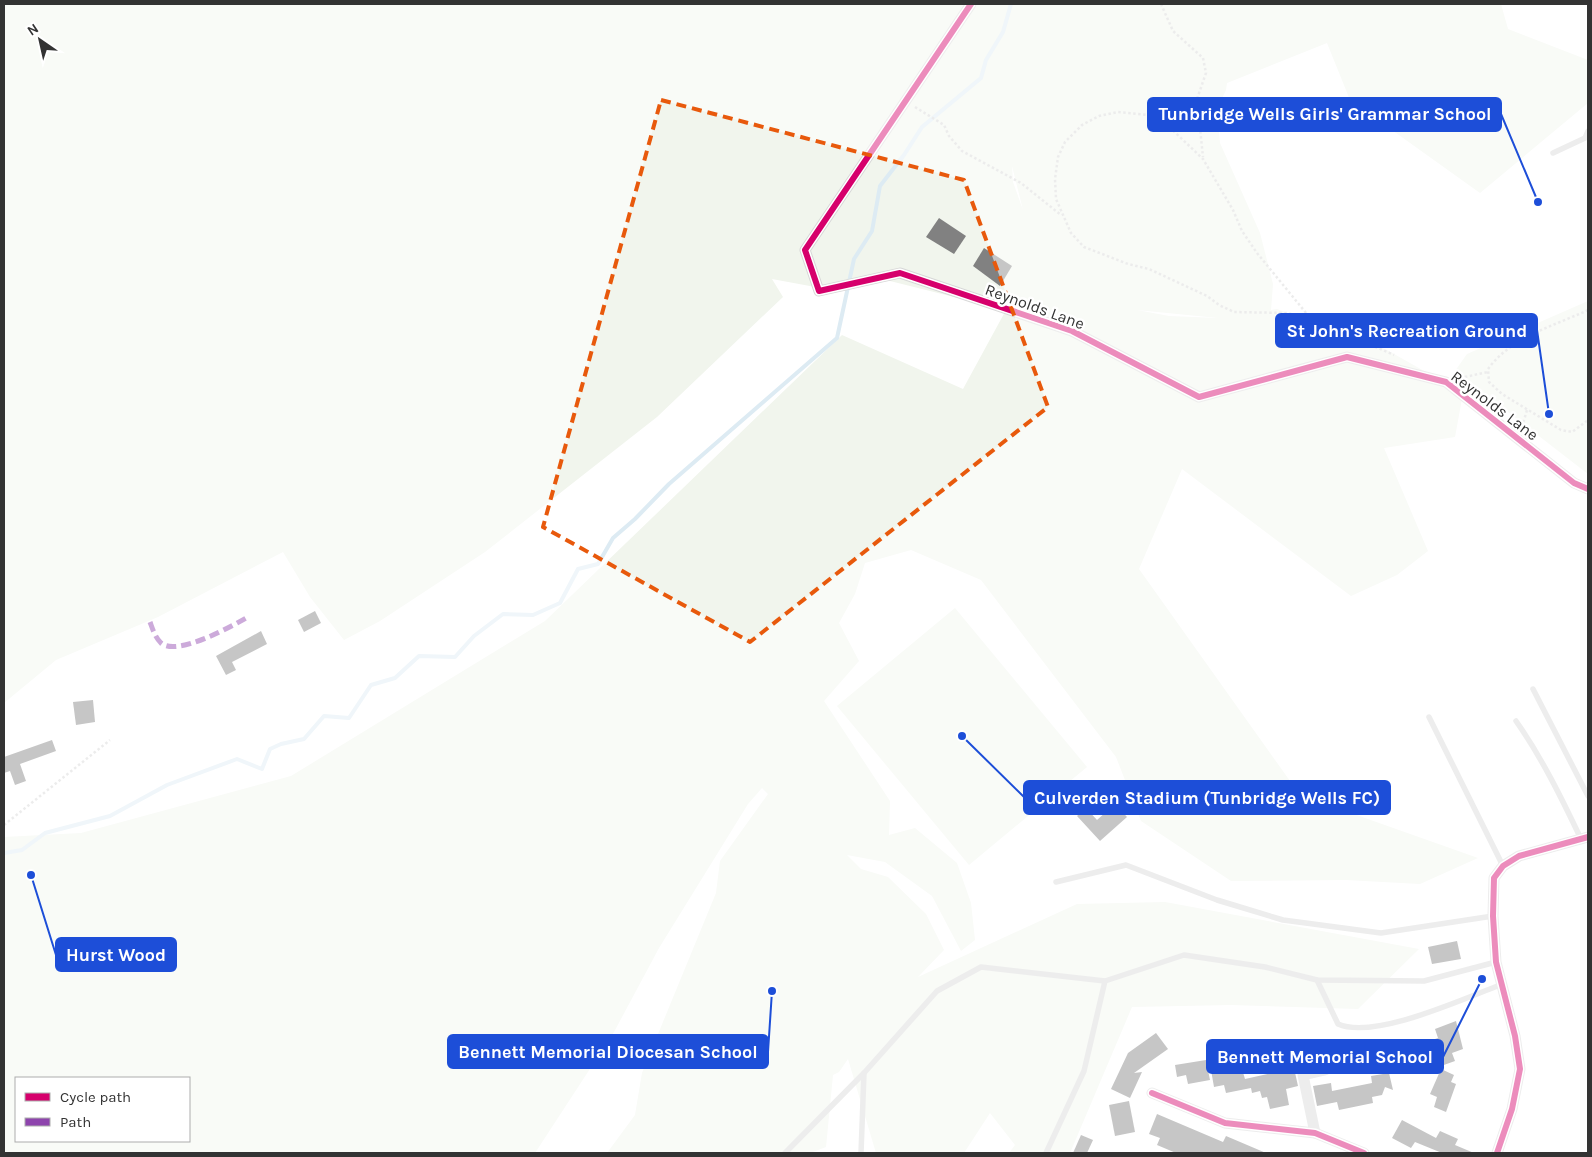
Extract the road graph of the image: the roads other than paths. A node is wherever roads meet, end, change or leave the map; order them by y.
1 (971, 4) edge
2 (1588, 131) edge
3 (1552, 153) dead end
4 (1588, 489) edge
5 (1532, 689) dead end
6 (1429, 717) dead end
7 (1516, 721) dead end
8 (1588, 796) edge
9 (1584, 838) edge
10 (1503, 866) junction
11 (1056, 882) dead end
12 (1493, 916) junction
13 (1496, 962) junction
14 (1317, 980) junction
15 (1105, 981) junction
16 (1500, 985) junction
17 (1325, 1070) dead end
18 (864, 1073) junction
19 (1152, 1093) dead end
20 (1315, 1133) junction
21 (786, 1153) edge
22 (861, 1153) edge
23 (1046, 1153) edge
24 (1364, 1153) edge
25 (1497, 1153) edge

1 - 4 street, Reynolds Lane
2 - 3 lane
5 - 8 lane
6 - 10 lane
7 - 9 lane
9 - 10 street
10 - 12 street
11 - 12 lane
12 - 13 street
13 - 14 lane
13 - 16 street
14 - 15 lane
14 - 16 lane
15 - 18 lane
15 - 23 lane
16 - 25 street
17 - 20 street
18 - 21 lane
18 - 22 lane
19 - 20 street
20 - 24 street

